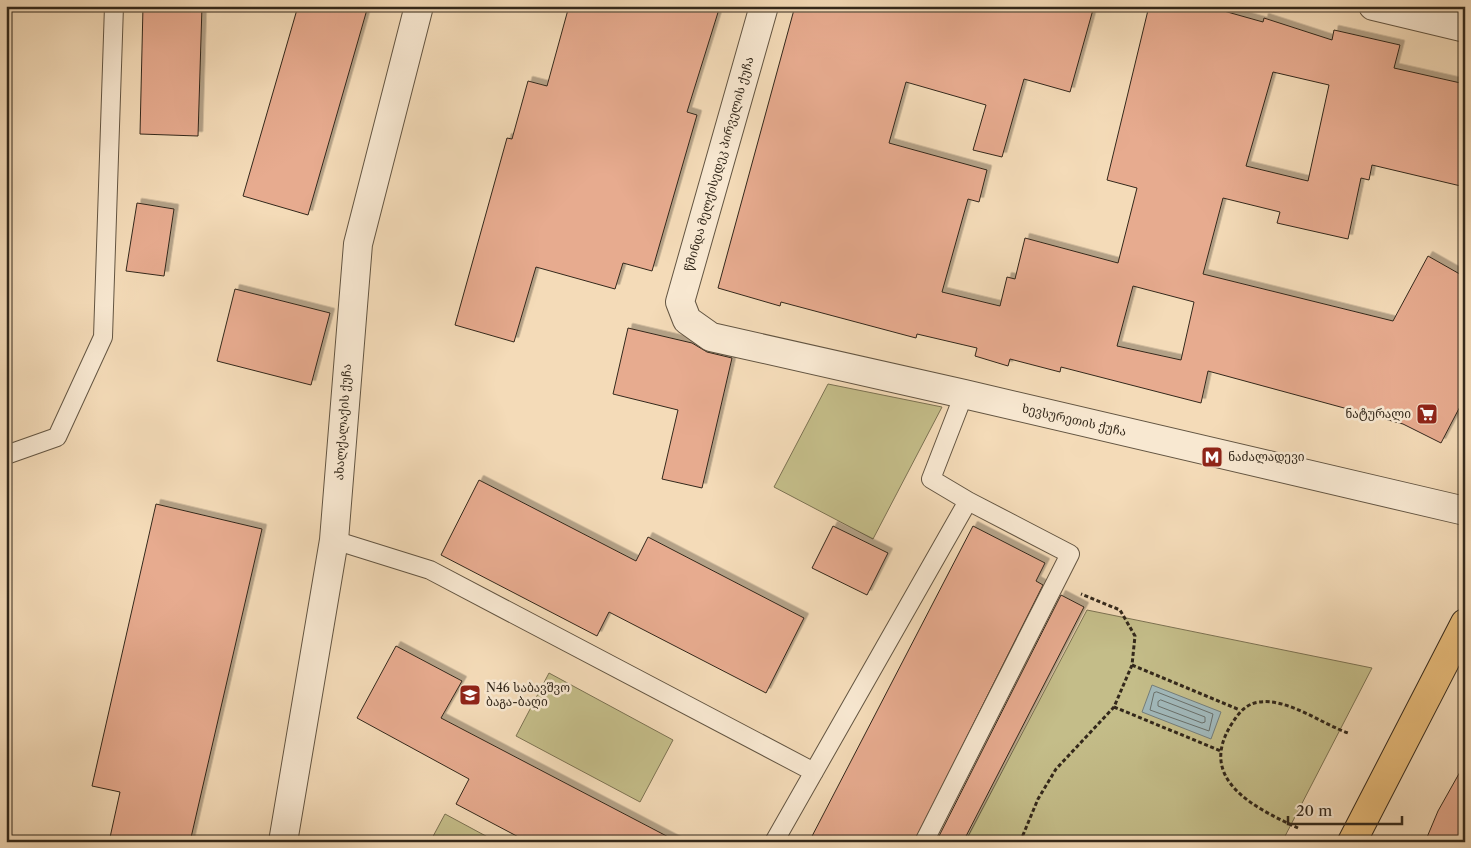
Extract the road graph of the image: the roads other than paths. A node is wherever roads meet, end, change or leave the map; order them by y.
1 (114, 6) edge
2 (418, 6) edge
3 (764, 6) edge
4 (1373, 6) edge
5 (1465, 28) edge
6 (686, 320) joint
7 (964, 394) junction
8 (6, 455) edge
9 (968, 501) junction
10 (1465, 511) edge
11 (334, 540) junction
12 (1465, 623) edge
13 (814, 772) junction
14 (283, 842) edge
15 (774, 842) edge
16 (924, 842) edge
17 (1352, 842) edge

1 - 8 lane
2 - 11 street, ახალქალაქის ქუჩა
3 - 6 street, წმინდა მელქისედეკ პირველის ქუჩა
4 - 5 street
6 - 7 street, ხევსურეთის ქუჩა
7 - 9 lane
7 - 10 street, ხევსურეთის ქუჩა
9 - 13 lane
9 - 16 lane
11 - 13 lane
11 - 14 street, ახალქალაქის ქუჩა
12 - 17 main road
13 - 15 lane

